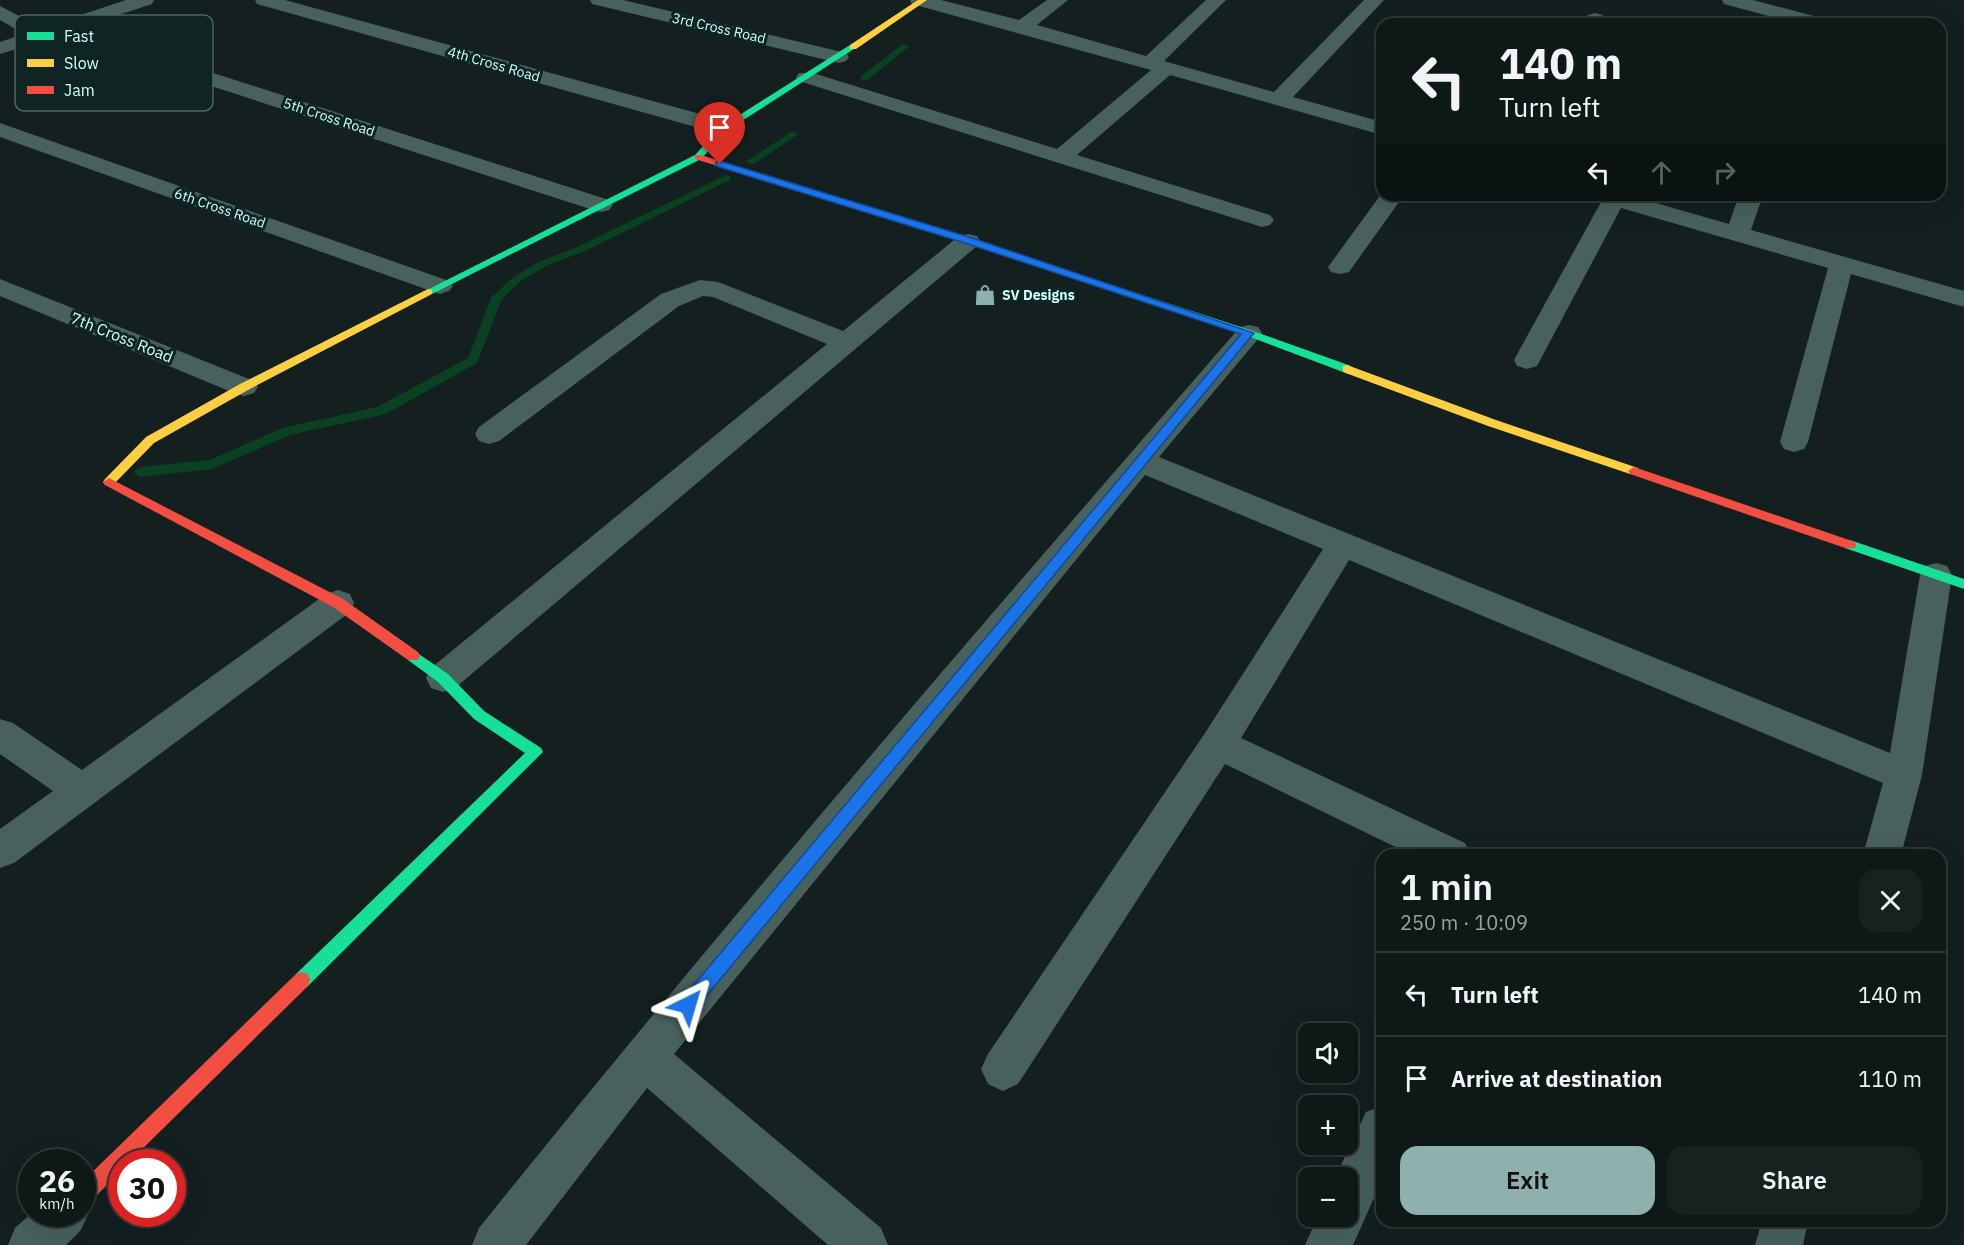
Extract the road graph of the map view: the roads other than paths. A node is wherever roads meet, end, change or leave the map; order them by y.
1 (145, 0) edge
2 (264, 0) edge
3 (599, 0) edge
4 (921, 0) edge
5 (1059, 0) edge
6 (1218, 0) edge
7 (1375, 0) edge
8 (1731, 0) edge
9 (0, 12) edge
10 (100, 15) edge
11 (15, 18) edge
12 (1816, 18) edge
13 (1022, 27) junction
14 (15, 43) edge
15 (0, 48) edge
16 (839, 57) junction
17 (1158, 65) junction
18 (806, 77) junction
19 (213, 84) edge
20 (1279, 99) junction
21 (1376, 127) edge
22 (725, 128) junction
23 (0, 130) edge
24 (698, 157) junction
25 (1061, 157) junction
26 (1388, 201) edge
27 (1607, 201) edge
28 (1623, 201) edge
29 (1749, 201) edge
30 (601, 206) junction
31 (1262, 220) dead end
32 (1737, 234) junction
33 (968, 240) junction
34 (1841, 264) junction
35 (1340, 267) dead end
36 (440, 286) junction
37 (0, 287) edge
38 (1964, 299) edge
39 (1248, 333) junction
40 (846, 342) junction
41 (1527, 360) dead end
42 (244, 387) junction
43 (489, 434) dead end
44 (1794, 442) dead end
45 (1140, 461) junction
46 (1342, 544) junction
47 (1950, 580) edge
48 (338, 603) junction
49 (443, 678) junction
50 (0, 734) edge
51 (1218, 744) junction
52 (1904, 775) junction
53 (81, 790) junction
54 (1438, 849) edge
55 (1884, 849) edge
56 (0, 850) edge
57 (644, 1057) junction
58 (1003, 1069) dead end
59 (1376, 1141) edge
60 (1358, 1180) edge
61 (96, 1182) edge
62 (51, 1227) edge
63 (1336, 1227) edge
64 (1784, 1227) edge
65 (32, 1245) edge
66 (495, 1245) edge
67 (864, 1245) edge
68 (1329, 1245) edge
69 (1779, 1245) edge

1 - 10 street
2 - 22 street, 4th Cross Road
3 - 16 street, 3rd Cross Road
4 - 13 street
4 - 16 street
5 - 13 street
6 - 17 street
7 - 20 street
8 - 12 street
9 - 11 street, 5th Cross Road
13 - 17 street
14 - 15 street
16 - 18 street
17 - 20 street
17 - 25 street
18 - 22 street
18 - 25 street
19 - 30 street, 5th Cross Road
20 - 21 street
22 - 24 street
23 - 36 street, 6th Cross Road
24 - 30 street
24 - 33 street
25 - 31 street
26 - 35 street
27 - 41 street
28 - 32 street
29 - 32 street
30 - 36 street
32 - 34 street
33 - 39 street
33 - 40 street
34 - 38 street
34 - 44 street
36 - 42 street
37 - 42 street, 7th Cross Road
39 - 45 street
39 - 47 street
40 - 43 street
40 - 49 street
42 - 48 street
45 - 46 street
45 - 57 street
46 - 51 street
46 - 52 street
47 - 52 street
48 - 49 street
48 - 53 street
49 - 61 street
50 - 53 street
51 - 54 street
51 - 58 street
52 - 55 street
53 - 56 street
57 - 66 street
57 - 67 street
59 - 60 street
62 - 65 street
63 - 68 street
64 - 69 street

